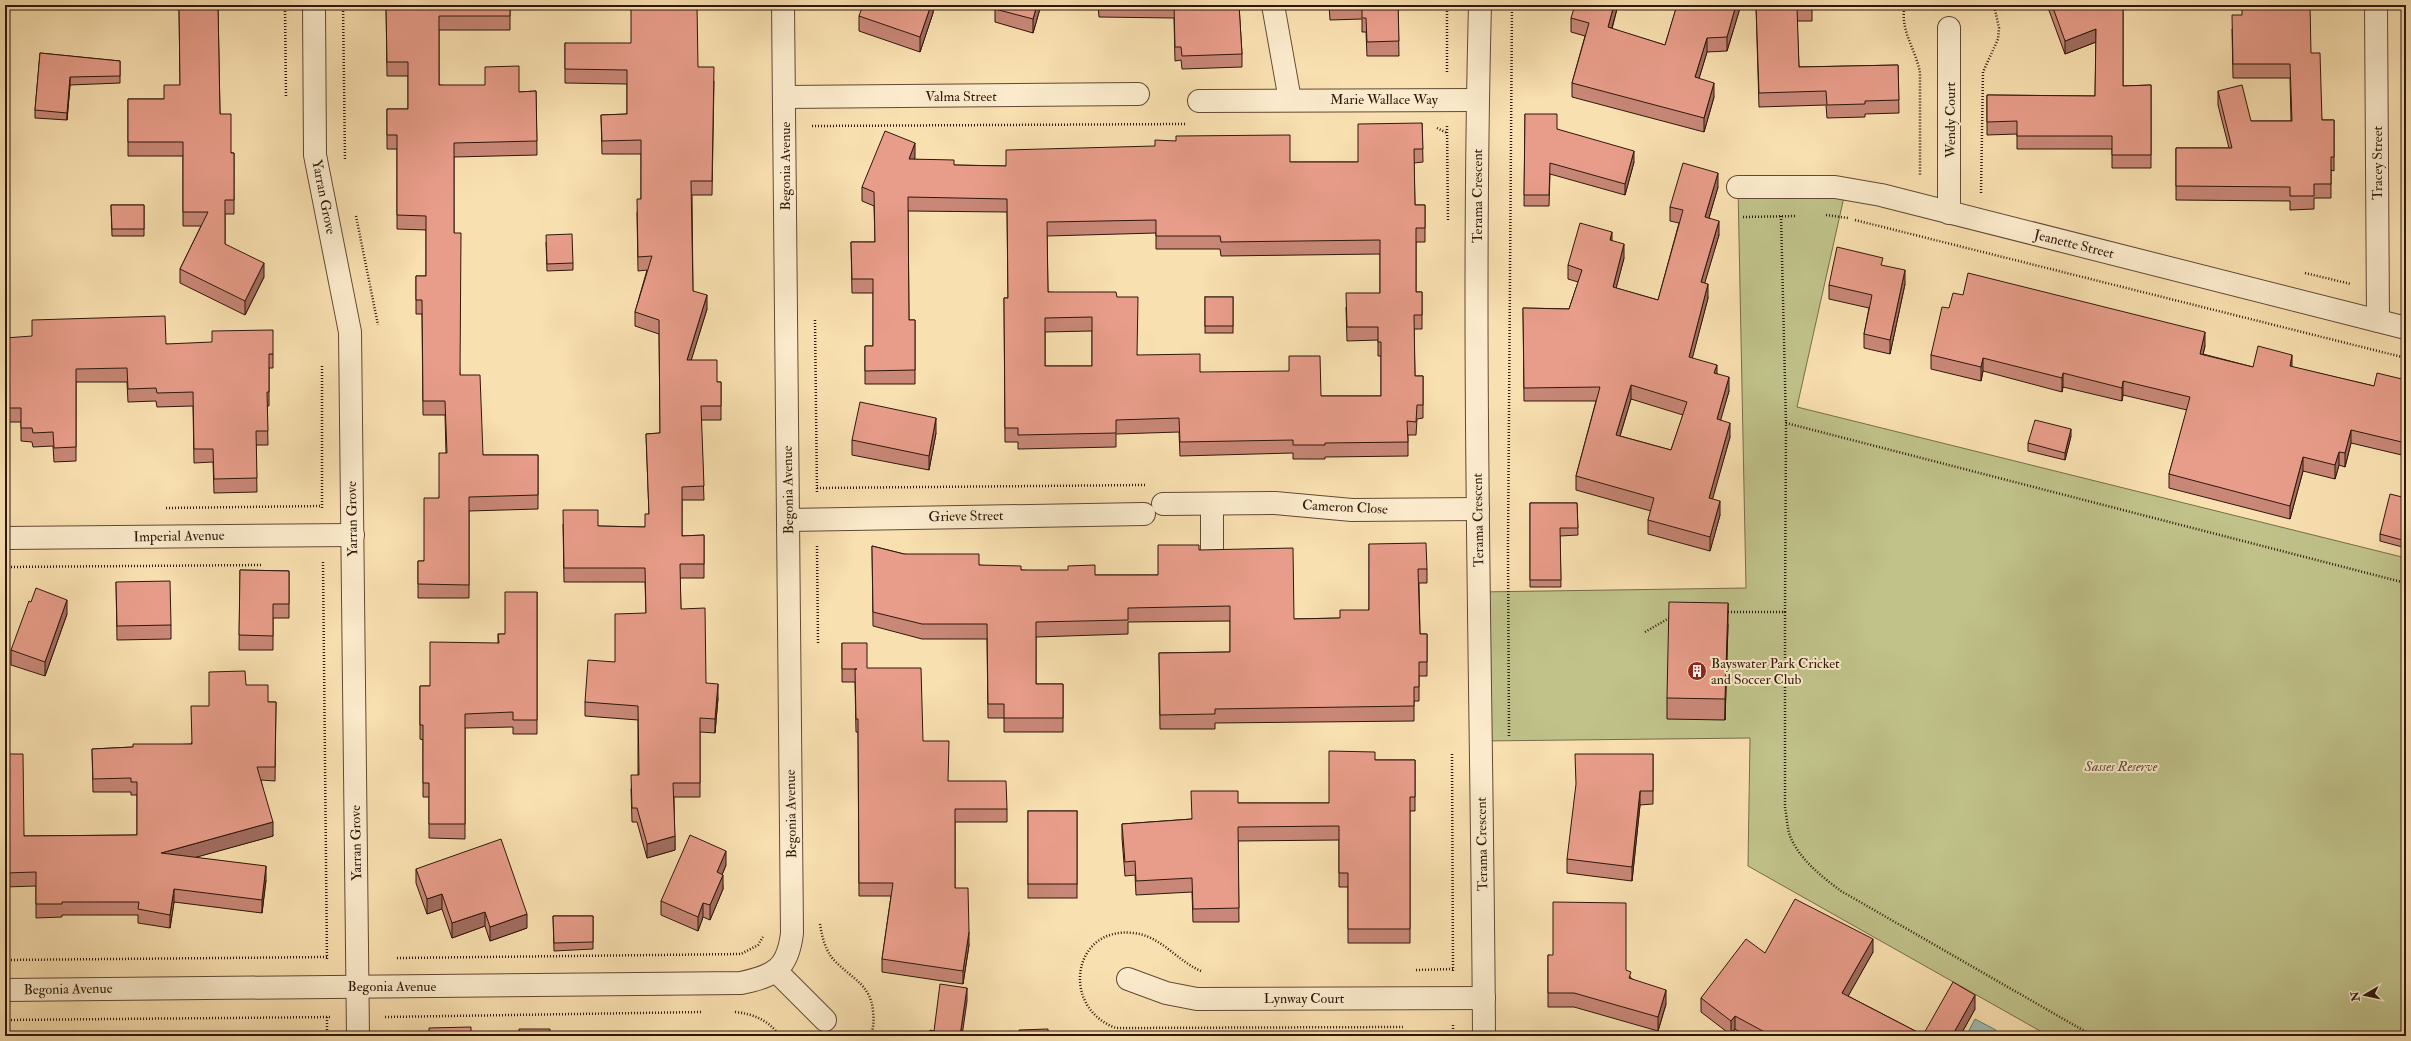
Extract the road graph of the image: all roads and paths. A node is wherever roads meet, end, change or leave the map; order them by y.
1 (285, 5) edge
2 (314, 5) edge
3 (783, 5) edge
4 (1273, 5) edge
5 (1447, 5) edge
6 (1480, 5) edge
7 (1512, 5) edge
8 (1905, 5) edge
9 (1994, 5) edge
10 (2376, 5) edge
11 (1950, 28) dead end
12 (1447, 80) dead end
13 (1138, 94) dead end
14 (784, 97) junction
15 (1290, 100) junction
16 (1477, 100) junction
17 (1199, 101) dead end
18 (286, 104) dead end
19 (1191, 124) dead end
20 (1431, 124) dead end
21 (812, 126) dead end
22 (1447, 132) dead end
23 (1920, 176) dead end
24 (1738, 187) dead end
25 (1981, 194) dead end
26 (1949, 213) junction
27 (1824, 215) dead end
28 (1781, 216) junction
29 (1802, 216) dead end
30 (1743, 217) dead end
31 (2378, 321) junction
32 (2406, 328) edge
33 (2406, 358) edge
34 (322, 364) dead end
35 (1786, 424) junction
36 (817, 488) dead end
37 (1168, 504) joint
38 (1212, 504) junction
39 (322, 506) dead end
40 (1478, 510) junction
41 (1144, 514) dead end
42 (788, 520) junction
43 (353, 535) junction
44 (5, 538) edge
45 (817, 547) dead end
46 (1212, 548) edge
47 (268, 564) dead end
48 (316, 564) dead end
49 (5, 567) edge
50 (2406, 583) edge
51 (1724, 612) edge
52 (1785, 612) junction
53 (1672, 616) edge
54 (1645, 632) dead end
55 (818, 651) dead end
56 (1510, 742) dead end
57 (820, 922) dead end
58 (764, 933) dead end
59 (392, 958) dead end
60 (5, 960) edge
61 (776, 971) junction
62 (1128, 979) dead end
63 (358, 986) junction
64 (5, 990) edge
65 (1484, 998) junction
66 (703, 1012) dead end
67 (727, 1012) dead end
68 (386, 1017) dead end
69 (5, 1020) edge
70 (825, 1020) dead end
71 (1453, 1027) dead end
72 (327, 1036) edge
73 (358, 1036) edge
74 (780, 1036) edge
75 (870, 1036) edge
76 (1453, 1036) edge
77 (1484, 1036) edge
78 (2093, 1036) edge

1 - 18 path
2 - 43 street, Yarran Grove
3 - 14 street, Begonia Avenue
4 - 15 street
5 - 12 path
6 - 16 street, Terama Crescent
7 - 56 path
8 - 23 path
9 - 25 path
10 - 31 street, Tracey Street
11 - 26 street, Wendy Court
13 - 14 street, Valma Street
14 - 42 street, Begonia Avenue
15 - 16 street, Marie Wallace Way
15 - 17 street, Marie Wallace Way
16 - 40 street, Terama Crescent
19 - 21 path
20 - 22 path
24 - 26 street, Jeanette Street
26 - 31 street, Jeanette Street
27 - 33 path
28 - 29 path
28 - 30 path
28 - 35 path
31 - 32 street, Jeanette Street
34 - 39 path
35 - 50 path
35 - 52 path
36 - 37 path
37 - 38 street, Cameron Close
38 - 40 street, Cameron Close
38 - 46 street
40 - 65 street, Terama Crescent
41 - 42 street, Grieve Street
42 - 61 street, Begonia Avenue
43 - 44 street, Imperial Avenue
43 - 63 street, Yarran Grove
45 - 55 path
47 - 49 path
48 - 60 path
51 - 52 path
52 - 78 path
53 - 54 path
57 - 75 path
58 - 59 path
61 - 63 street, Begonia Avenue
61 - 70 street
62 - 65 street, Lynway Court
63 - 64 street, Begonia Avenue
63 - 73 street, Yarran Grove
65 - 77 street, Terama Crescent
66 - 68 path
67 - 74 path
69 - 72 path
71 - 76 path

